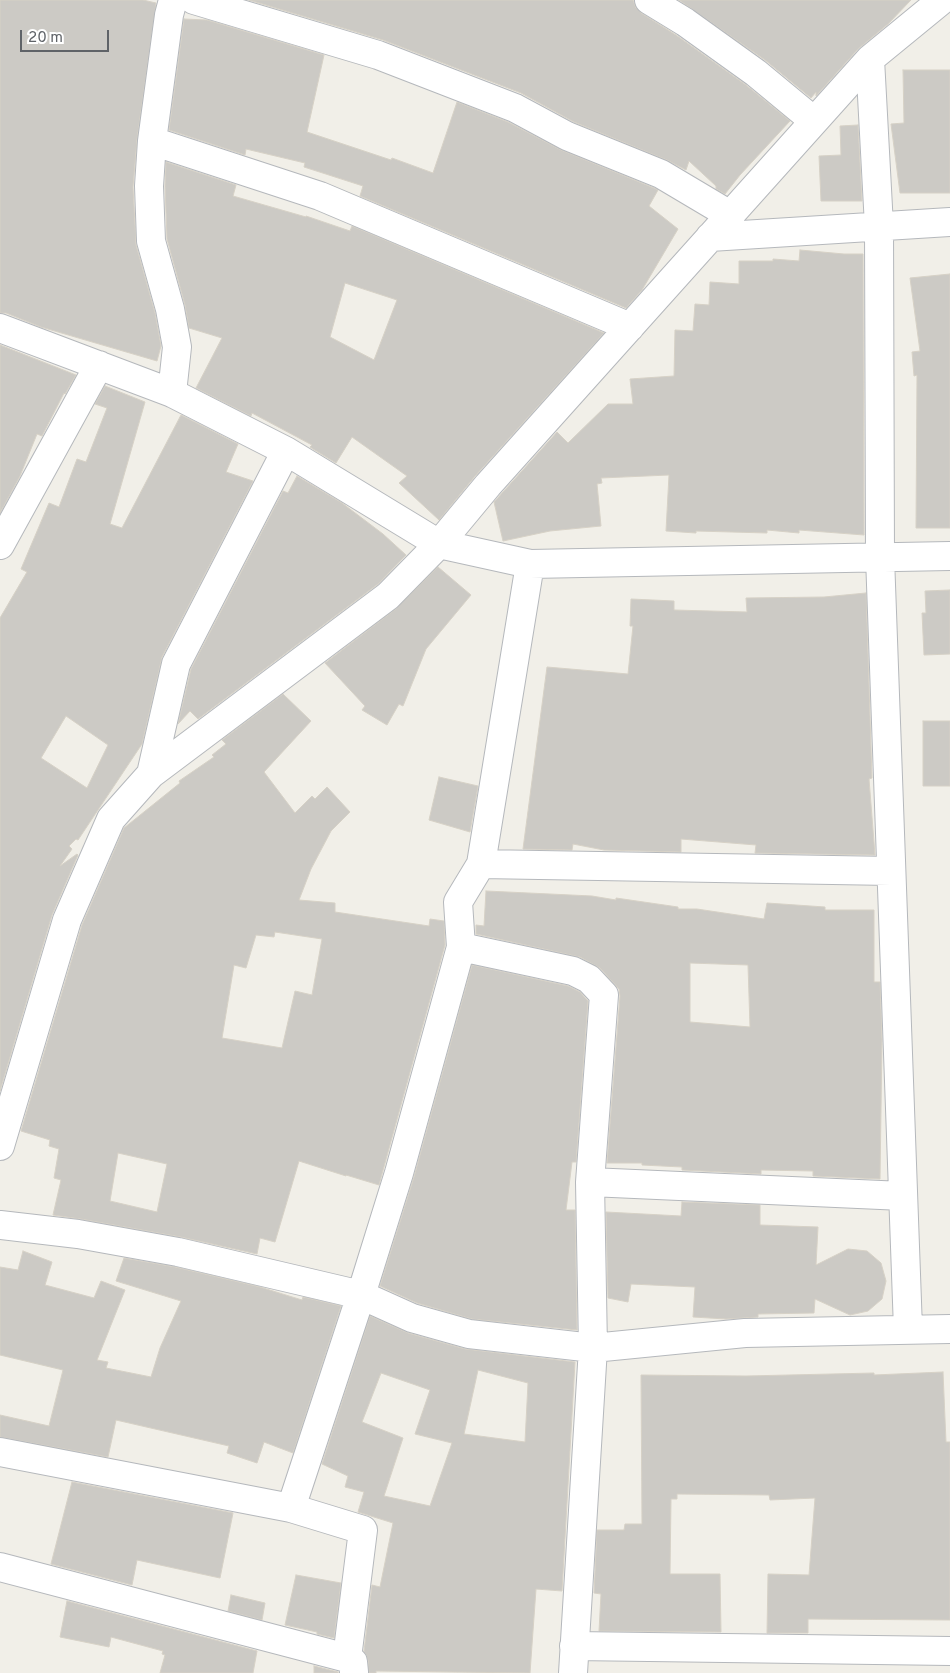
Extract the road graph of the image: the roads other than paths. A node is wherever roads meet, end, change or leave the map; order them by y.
1 (173, 0) edge
2 (194, 0) edge
3 (648, 0) edge
4 (942, 0) edge
5 (870, 59) junction
6 (814, 121) junction
7 (152, 142) junction
8 (730, 215) junction
9 (950, 222) edge
10 (879, 226) junction
11 (710, 237) junction
12 (630, 327) junction
13 (0, 328) edge
14 (99, 365) junction
15 (172, 393) junction
16 (286, 450) junction
17 (440, 544) junction
18 (0, 545) edge
19 (950, 556) edge
20 (880, 557) junction
21 (530, 564) junction
22 (152, 774) junction
23 (481, 864) junction
24 (891, 872) junction
25 (461, 947) junction
26 (0, 1146) edge
27 (590, 1182) junction
28 (903, 1196) junction
29 (0, 1225) edge
30 (361, 1295) junction
31 (908, 1329) junction
32 (950, 1329) edge
33 (593, 1348) junction
34 (0, 1452) edge
35 (292, 1508) junction
36 (0, 1567) edge
37 (574, 1646) junction
38 (950, 1651) edge
39 (350, 1665) edge
40 (573, 1673) edge

1 - 7 street
2 - 8 street
3 - 6 street
4 - 5 street
5 - 6 street
5 - 10 street
6 - 8 street
7 - 12 street
7 - 15 street
8 - 11 street
9 - 10 street
10 - 11 street
10 - 20 street
11 - 12 street
12 - 17 street
13 - 14 street
14 - 15 street
14 - 18 street
15 - 16 street
16 - 17 street
16 - 22 street
17 - 21 street
17 - 22 street
19 - 20 street
20 - 21 street
20 - 24 street
21 - 23 street
22 - 26 street
23 - 24 street
23 - 25 street
24 - 28 street
25 - 27 street
25 - 30 street
27 - 28 street
27 - 33 street
28 - 31 street
29 - 30 street
30 - 33 street
30 - 35 street
31 - 32 street
31 - 33 street
33 - 37 street
34 - 35 street
35 - 39 street
36 - 39 street
37 - 38 street
37 - 40 street

